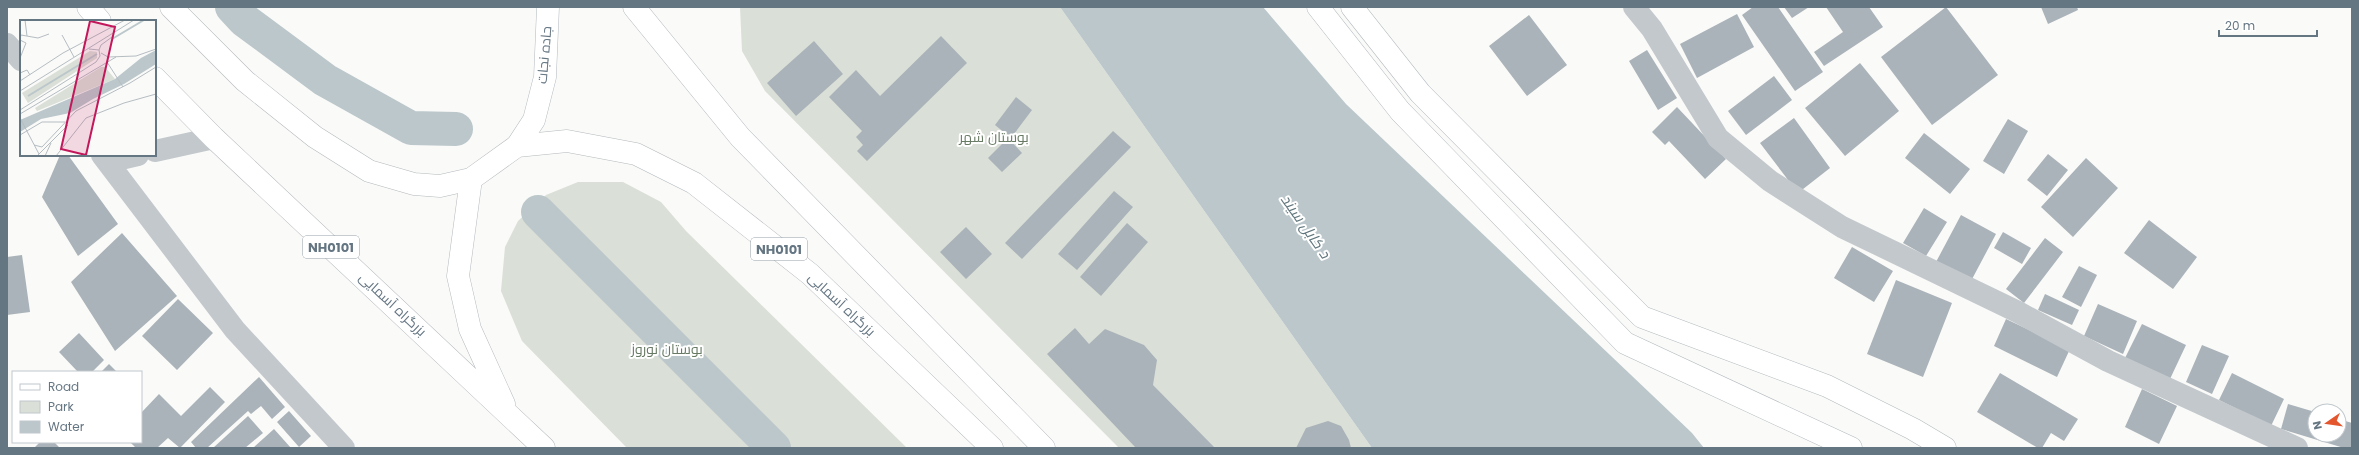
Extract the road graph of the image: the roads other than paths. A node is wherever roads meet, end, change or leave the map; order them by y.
1 (88, 7) edge
2 (171, 7) edge
3 (548, 7) edge
4 (634, 7) edge
5 (1318, 7) edge
6 (1352, 7) edge
7 (1634, 7) edge
8 (99, 20) edge
9 (7, 44) edge
10 (20, 59) edge
11 (156, 79) edge
12 (214, 138) junction
13 (517, 146) junction
14 (156, 151) edge
15 (127, 156) edge
16 (105, 158) edge
17 (471, 179) junction
18 (509, 414) junction
19 (344, 448) edge
20 (544, 448) edge
21 (992, 448) edge
22 (1044, 448) edge
23 (1851, 448) edge
24 (1945, 448) edge
25 (2297, 448) edge

1 - 8 main road
2 - 17 main road, NH0101
3 - 13 main road, جاده نجات
4 - 22 main road
5 - 23 main road
6 - 24 main road
7 - 25 street
9 - 10 street
11 - 12 main road, بزرگراه آسمایی / NH0101
12 - 14 street
12 - 18 main road, بزرگراه آسمایی / NH0101
13 - 17 main road, NH0101
13 - 21 main road, بزرگراه آسمایی / NH0101
15 - 16 street
16 - 19 street
17 - 18 main road, NH0101
18 - 20 main road, بزرگراه آسمایی / NH0101

